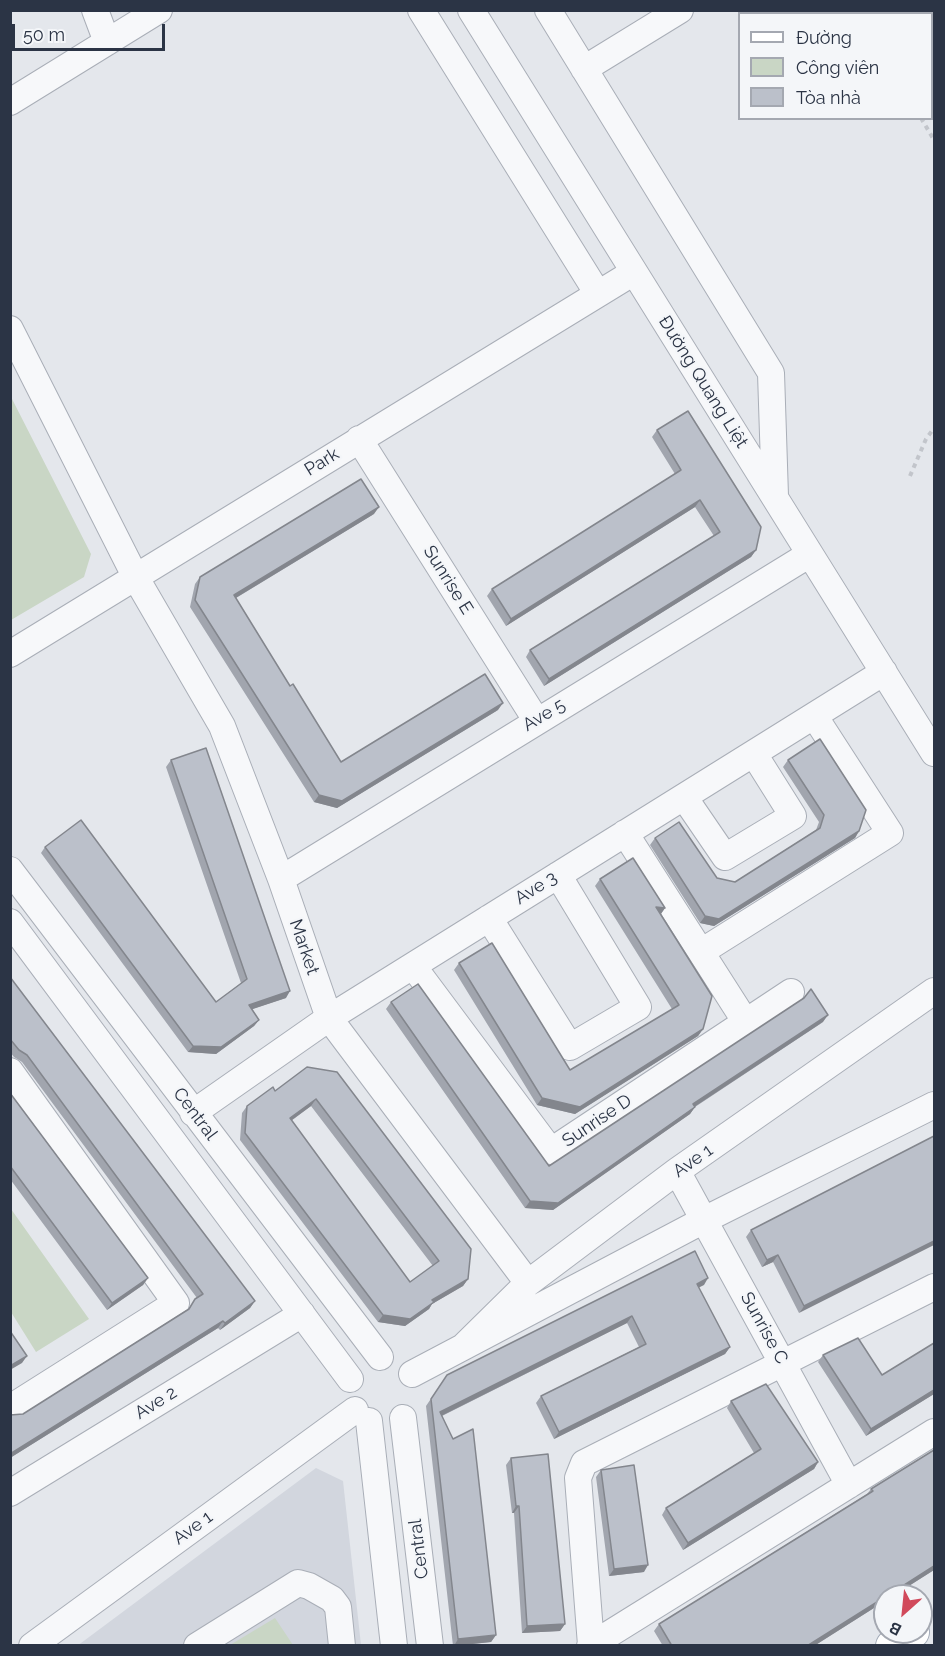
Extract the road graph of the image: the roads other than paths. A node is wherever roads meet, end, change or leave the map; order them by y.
1 (95, 10) edge
2 (159, 10) edge
3 (421, 10) edge
4 (471, 10) edge
5 (548, 10) edge
6 (680, 10) edge
7 (107, 42) junction
8 (584, 69) junction
9 (10, 102) edge
10 (634, 272) junction
11 (598, 294) junction
12 (10, 329) edge
13 (359, 440) junction
14 (775, 496) junction
15 (810, 554) junction
16 (136, 578) junction
17 (10, 654) edge
18 (884, 672) junction
19 (815, 717) junction
20 (536, 720) junction
21 (934, 753) edge
22 (754, 754) junction
23 (684, 797) junction
24 (625, 833) junction
25 (10, 870) edge
26 (558, 875) junction
27 (281, 879) junction
28 (489, 918) junction
29 (10, 922) edge
30 (701, 952) junction
31 (414, 966) junction
32 (934, 991) edge
33 (791, 992) dead end
34 (329, 1018) junction
35 (746, 1021) junction
36 (10, 1071) edge
37 (934, 1105) edge
38 (193, 1113) junction
39 (677, 1171) junction
40 (704, 1221) junction
41 (559, 1260) junction
42 (528, 1283) junction
43 (577, 1287) junction
44 (934, 1287) edge
45 (302, 1314) junction
46 (464, 1347) junction
47 (380, 1357) junction
48 (784, 1363) junction
49 (412, 1374) junction
50 (350, 1379) junction
51 (10, 1408) edge
52 (362, 1415) junction
53 (403, 1418) junction
54 (934, 1432) edge
55 (849, 1485) junction
56 (10, 1493) edge
57 (591, 1645) edge
58 (32, 1646) edge
59 (197, 1646) edge
60 (342, 1646) edge
61 (394, 1646) edge
62 (430, 1646) edge

1 - 7 street
2 - 7 street
3 - 11 street
4 - 10 street, Đường Quang Liệt
5 - 8 street
6 - 8 street
7 - 9 street
8 - 14 street
10 - 11 street, Park
10 - 14 street, Đường Quang Liệt
11 - 13 street, Park
12 - 16 street, Market
13 - 16 street, Park
13 - 20 street, Sunrise E
14 - 15 street, Đường Quang Liệt
15 - 18 street, Đường Quang Liệt
15 - 20 street, Ave 5
16 - 17 street, Park
16 - 27 street, Market
18 - 19 street, Ave 3
18 - 21 street, Đường Quang Liệt
19 - 22 street, Ave 3
19 - 30 street
20 - 27 street, Ave 5
22 - 23 street, Ave 3
22 - 23 street
23 - 24 street, Ave 3
24 - 26 street, Ave 3
24 - 30 street
25 - 38 street, Central
26 - 28 street, Ave 3
26 - 28 street
27 - 34 street, Market
28 - 31 street, Ave 3
29 - 45 street, Central
30 - 35 street
31 - 34 street, Ave 3
31 - 35 street, Sunrise D
32 - 39 street, Ave 1
33 - 35 street, Sunrise D
34 - 38 street, Ave 3
34 - 42 street, Market
36 - 51 street
37 - 40 street, Ave 1
38 - 47 street, Central
39 - 40 street, Sunrise C
39 - 41 street, Ave 1
40 - 43 street, Ave 1
40 - 48 street, Sunrise C
41 - 42 street, Ave 1
41 - 43 street
42 - 46 street, Ave 1
43 - 46 street, Ave 1
44 - 48 street
45 - 50 street, Central
45 - 56 street, Ave 2
46 - 49 street, Ave 1
47 - 49 street
47 - 50 street
48 - 55 street, Sunrise C
48 - 57 street
49 - 53 street
50 - 52 street
52 - 53 street
52 - 58 street, Ave 1
52 - 61 street, Central
53 - 62 street, Central
54 - 55 street
55 - 57 street
59 - 60 street

